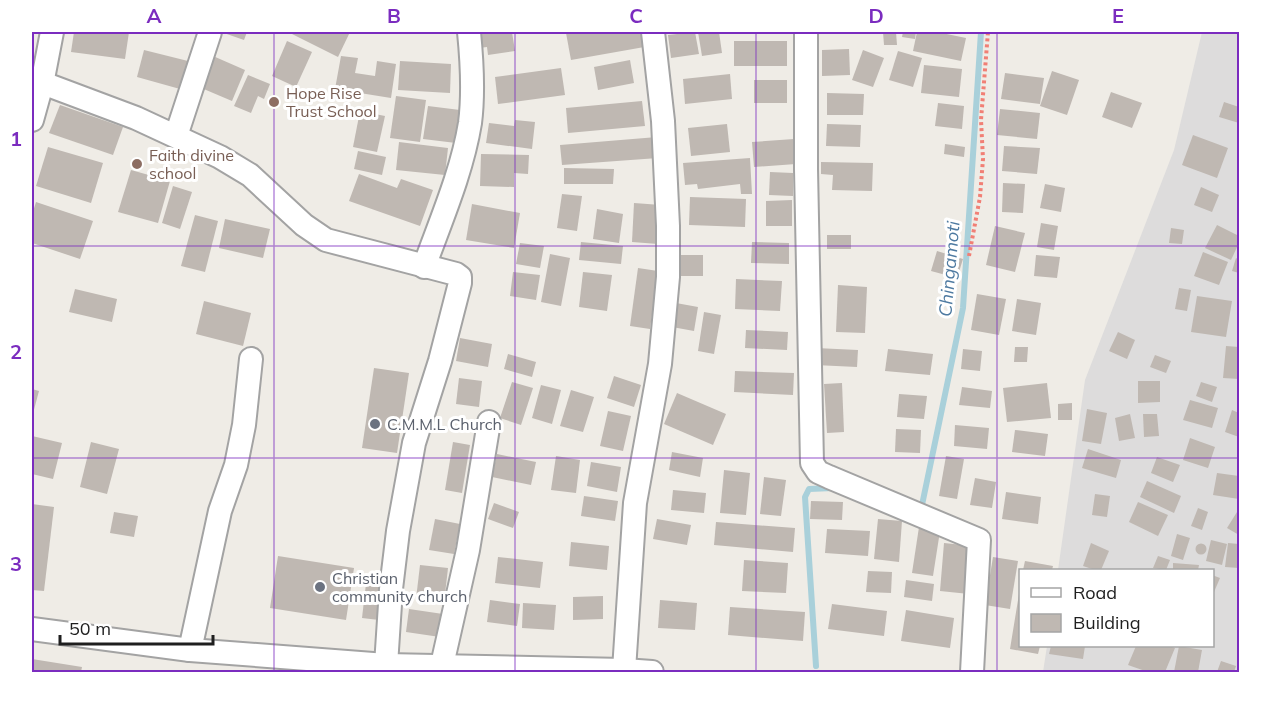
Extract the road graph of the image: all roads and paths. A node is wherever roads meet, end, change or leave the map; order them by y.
1 (52, 32) edge
2 (210, 32) edge
3 (469, 32) edge
4 (653, 32) edge
5 (806, 32) edge
6 (988, 32) edge
7 (37, 82) edge
8 (32, 120) edge
9 (176, 136) junction
10 (969, 256) dead end
11 (424, 267) junction
12 (251, 360) dead end
13 (489, 422) dead end
14 (32, 629) edge
15 (190, 650) junction
16 (387, 665) junction
17 (442, 665) junction
18 (624, 670) junction
19 (652, 672) edge
20 (972, 672) edge

1 - 7 street
2 - 9 street
3 - 11 street
4 - 18 street
5 - 20 street
6 - 10 path
7 - 8 street
7 - 9 street
9 - 11 street
11 - 16 street
12 - 15 street
13 - 17 street
14 - 15 street
15 - 16 street
16 - 17 street
17 - 18 street
18 - 19 street

